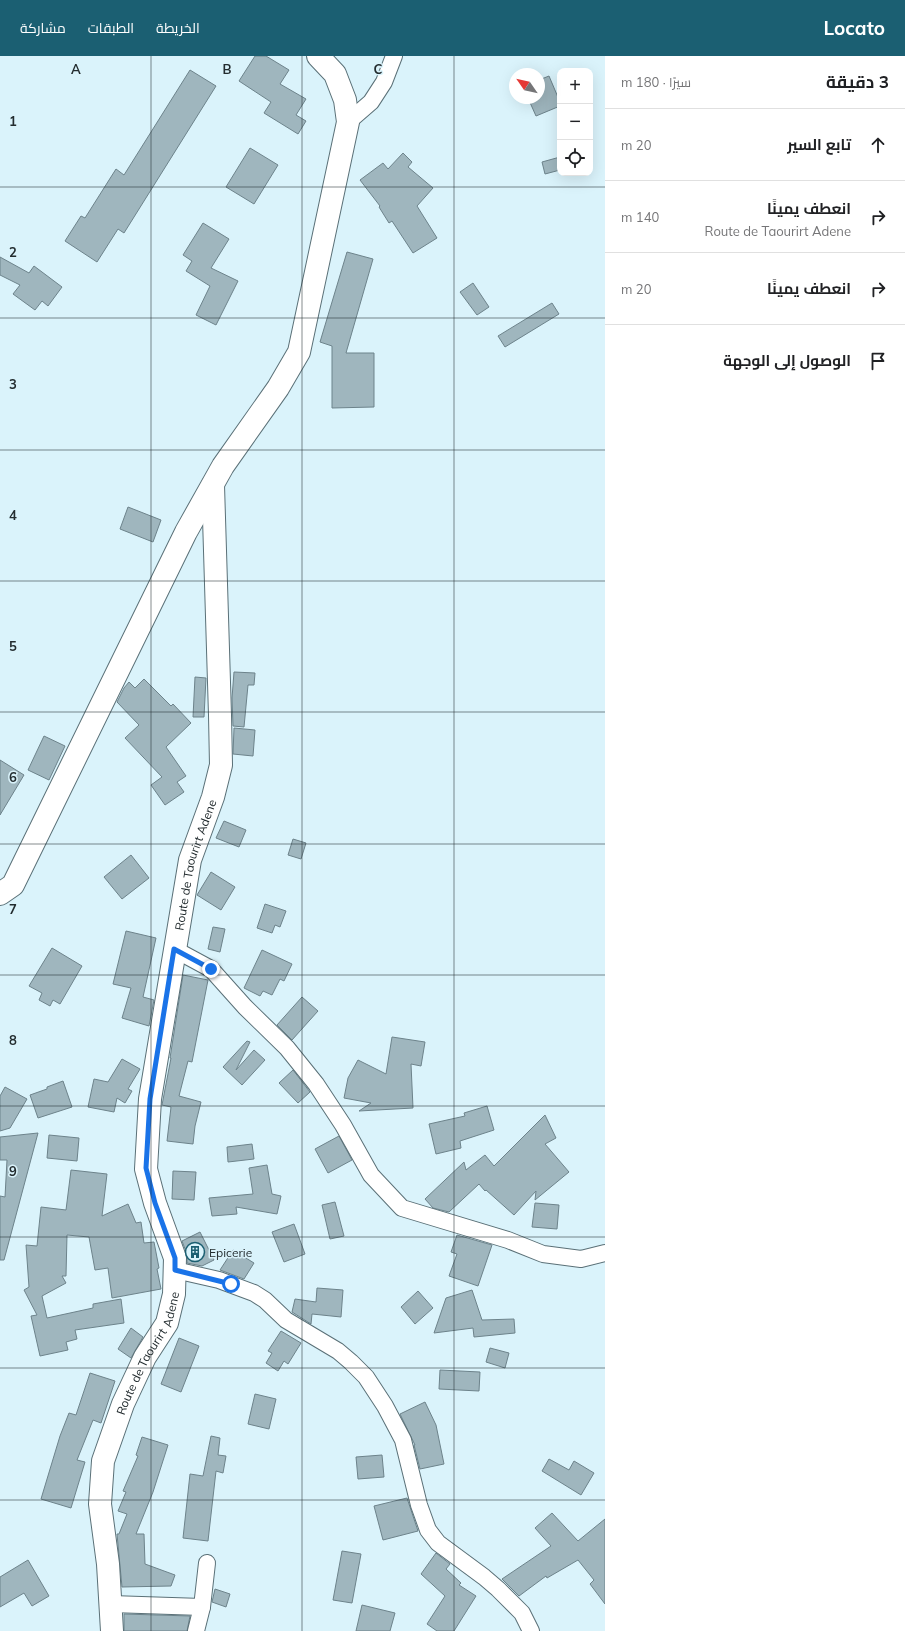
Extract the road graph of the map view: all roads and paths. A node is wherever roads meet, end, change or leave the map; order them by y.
1 (318, 56) edge
2 (394, 56) edge
3 (348, 122) junction
4 (212, 485) junction
5 (0, 894) edge
6 (174, 949) junction
7 (605, 1253) edge
8 (175, 1270) junction
9 (207, 1563) dead end
10 (111, 1604) junction
11 (202, 1608) junction
12 (112, 1631) edge
13 (196, 1631) edge
14 (531, 1631) edge

1 - 3 street
2 - 3 street
3 - 4 street
4 - 5 street
4 - 6 street, Route de Taourirt Adene
6 - 7 street
6 - 8 street, Route de Taourirt Adene
8 - 10 street, Route de Taourirt Adene
8 - 14 street
9 - 11 street
10 - 11 street
10 - 12 street, Route de Taourirt Adene
11 - 13 street

